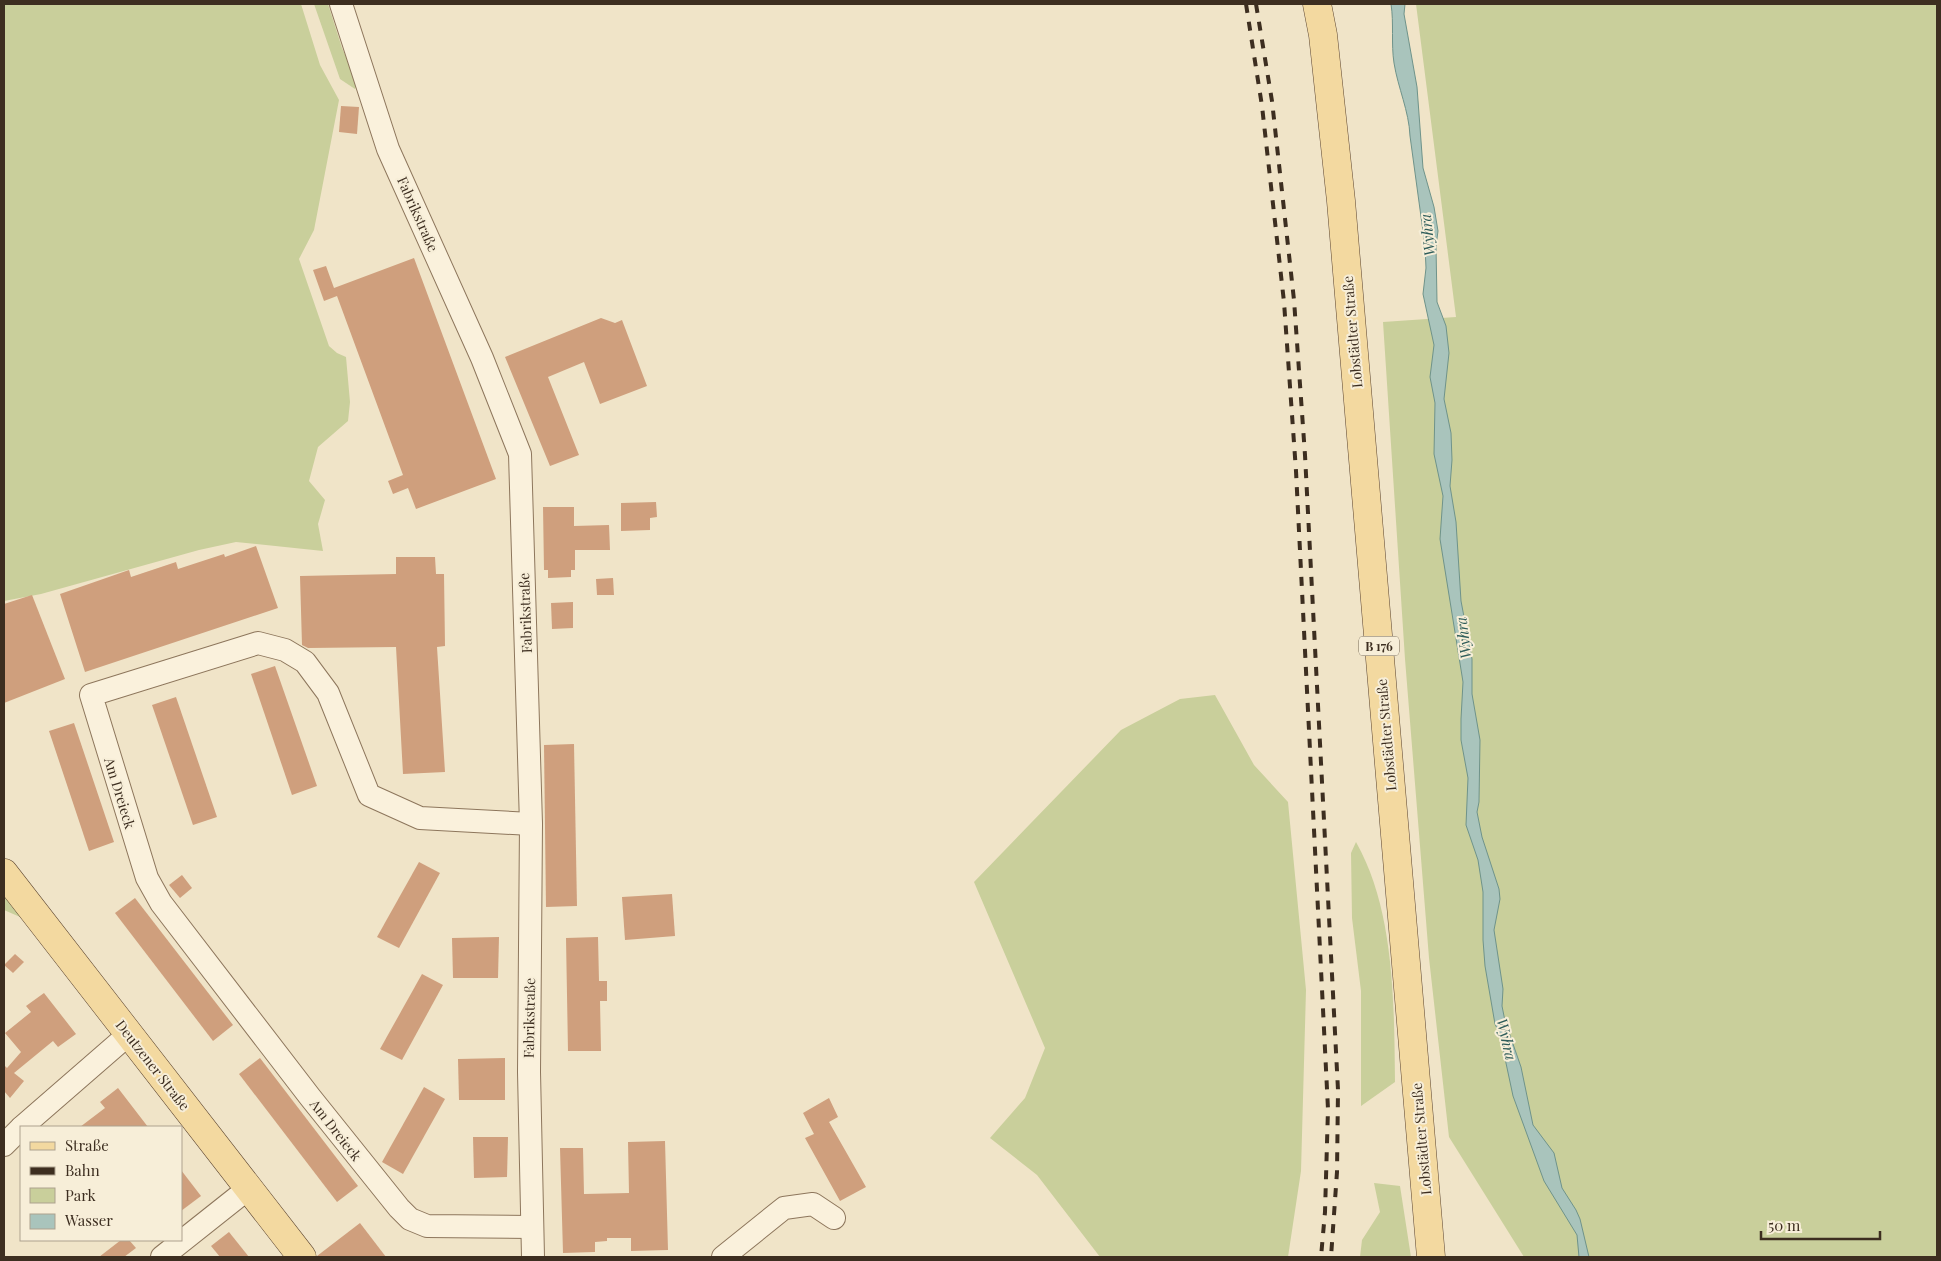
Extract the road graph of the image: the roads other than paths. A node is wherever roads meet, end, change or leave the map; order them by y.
1 (341, 4) edge
2 (1317, 4) edge
3 (531, 824) junction
4 (4, 873) edge
5 (129, 1034) junction
6 (13, 1131) edge
7 (249, 1188) junction
8 (834, 1218) dead end
9 (532, 1227) junction
10 (162, 1257) edge
11 (302, 1257) edge
12 (533, 1257) edge
13 (723, 1257) edge
14 (1431, 1257) edge

1 - 3 street, Fabrikstraße
2 - 14 main road, Lobstädter Straße / B 176
3 - 9 street, Fabrikstraße
3 - 9 street, Am Dreieck
4 - 5 main road, Deutzener Straße
5 - 6 street
5 - 7 main road, Deutzener Straße
7 - 10 street
7 - 11 main road, Deutzener Straße
8 - 13 street
9 - 12 street, Fabrikstraße

